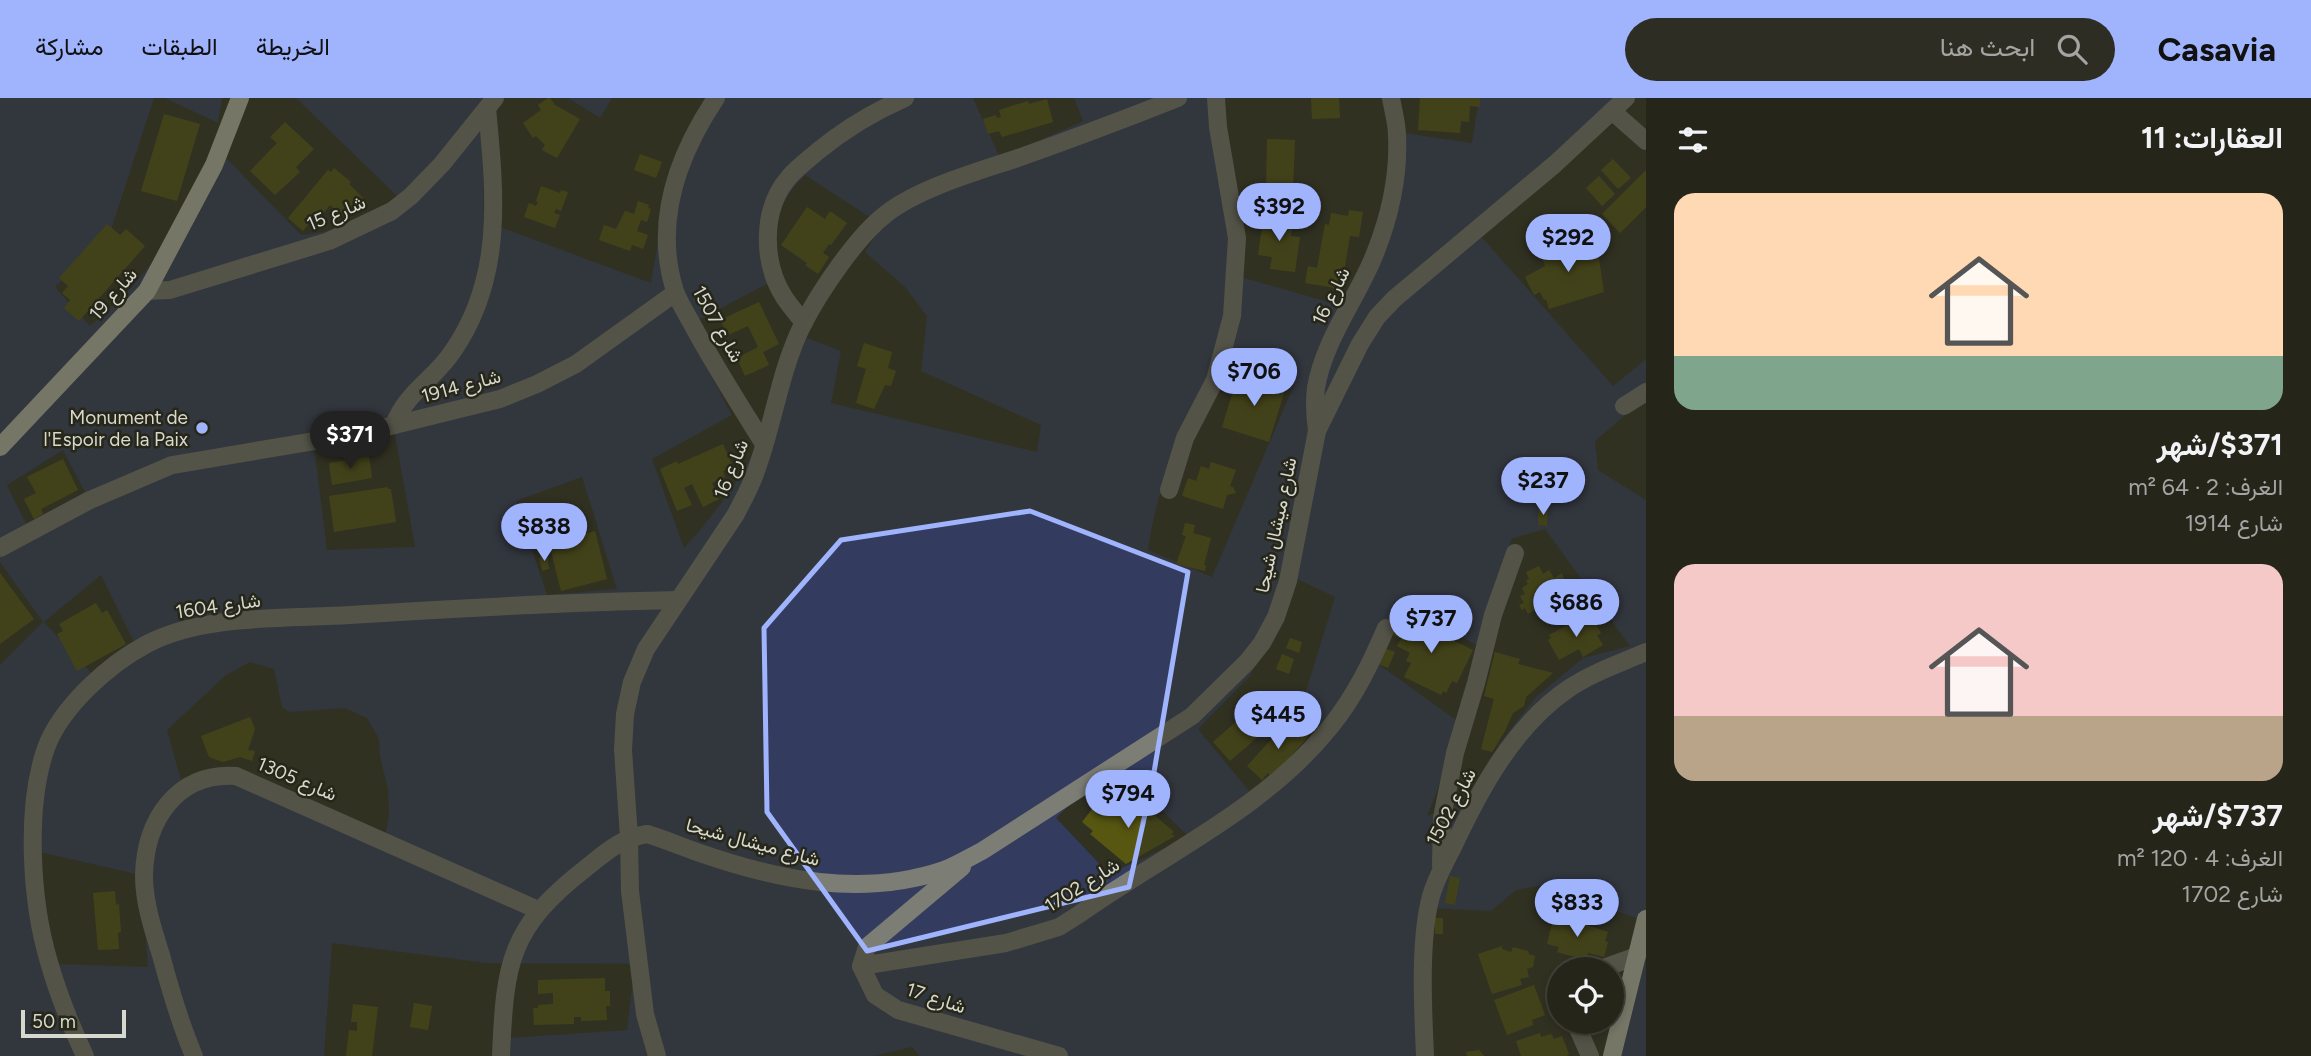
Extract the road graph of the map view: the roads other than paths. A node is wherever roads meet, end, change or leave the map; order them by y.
1 (716, 98) edge
2 (905, 98) edge
3 (1178, 98) edge
4 (1216, 98) edge
5 (1391, 98) edge
6 (1626, 98) edge
7 (238, 100) edge
8 (491, 103) edge
9 (1612, 111) junction
10 (1646, 141) edge
11 (147, 291) junction
12 (676, 293) junction
13 (804, 323) junction
14 (1646, 392) edge
15 (1624, 406) dead end
16 (394, 425) junction
17 (1317, 431) junction
18 (764, 444) junction
19 (0, 447) edge
20 (1169, 490) dead end
21 (0, 548) edge
22 (1515, 553) dead end
23 (677, 600) junction
24 (1386, 628) dead end
25 (1646, 652) edge
26 (629, 837) junction
27 (982, 851) junction
28 (1441, 872) junction
29 (538, 910) junction
30 (1646, 919) edge
31 (1637, 956) junction
32 (1624, 961) edge
33 (861, 966) junction
34 (1580, 1034) edge
35 (85, 1056) edge
36 (194, 1056) edge
37 (501, 1056) edge
38 (657, 1056) edge
39 (1059, 1056) edge
40 (1424, 1056) edge
41 (1590, 1056) edge
42 (1612, 1056) edge

1 - 12 street, شارع 1507
2 - 13 street
3 - 13 street, شارع 16
4 - 20 street
5 - 17 street, شارع 16
6 - 9 street, شارع ميشال شيحا
7 - 11 main road, شارع 19
8 - 11 street, شارع 15
8 - 16 street
9 - 10 street
9 - 17 street, شارع ميشال شيحا
11 - 19 main road, شارع 19
12 - 16 street, شارع 1914
12 - 18 street, شارع 1507
13 - 18 street, شارع 16
14 - 15 street
16 - 21 street, شارع 1914
17 - 27 street, شارع ميشال شيحا
18 - 23 street, شارع 16
22 - 28 street
23 - 26 street, شارع 16
23 - 35 street, شارع 1604
24 - 33 street, شارع 1702
25 - 28 street, شارع 1502
26 - 27 street, شارع ميشال شيحا
26 - 29 street
26 - 38 street, شارع 16
27 - 33 street
28 - 40 street, شارع 1502
29 - 36 street, شارع 1305
29 - 37 street
30 - 31 main road
31 - 32 street
31 - 42 main road
33 - 39 street, شارع 17
34 - 41 street

